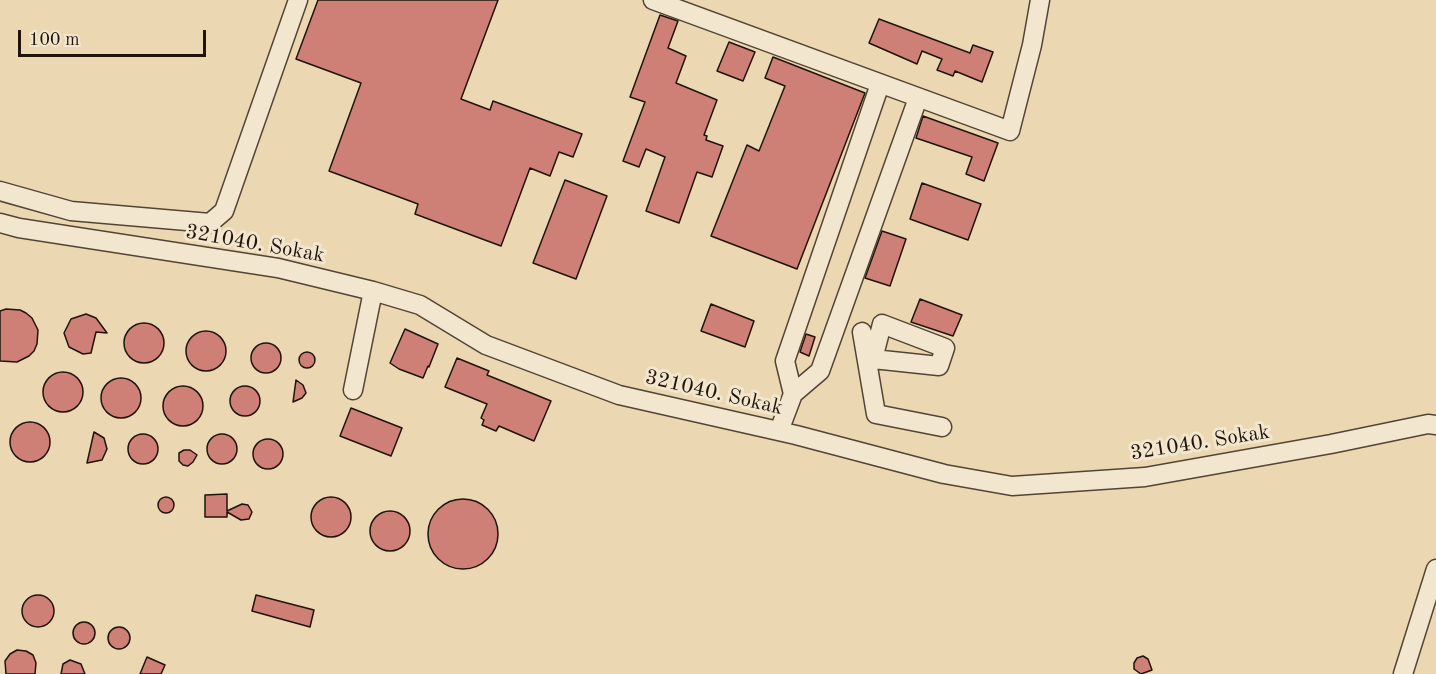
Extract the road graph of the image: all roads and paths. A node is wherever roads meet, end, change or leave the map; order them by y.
1 (298, 0) edge
2 (653, 0) edge
3 (1040, 0) edge
4 (880, 84) junction
5 (918, 98) junction
6 (0, 191) edge
7 (0, 223) edge
8 (373, 291) junction
9 (837, 323) junction
10 (353, 390) dead end
11 (793, 394) junction
12 (1436, 425) edge
13 (942, 427) dead end
14 (778, 431) junction
15 (1436, 569) edge
16 (1403, 674) edge

1 - 6 street
2 - 4 street
3 - 5 street
4 - 5 street
4 - 11 street
5 - 9 street
7 - 8 street, 321040. Sokak
8 - 10 street
8 - 14 street, 321040. Sokak
9 - 11 street
9 - 13 street
11 - 14 street
12 - 14 street, 321040. Sokak
15 - 16 street

